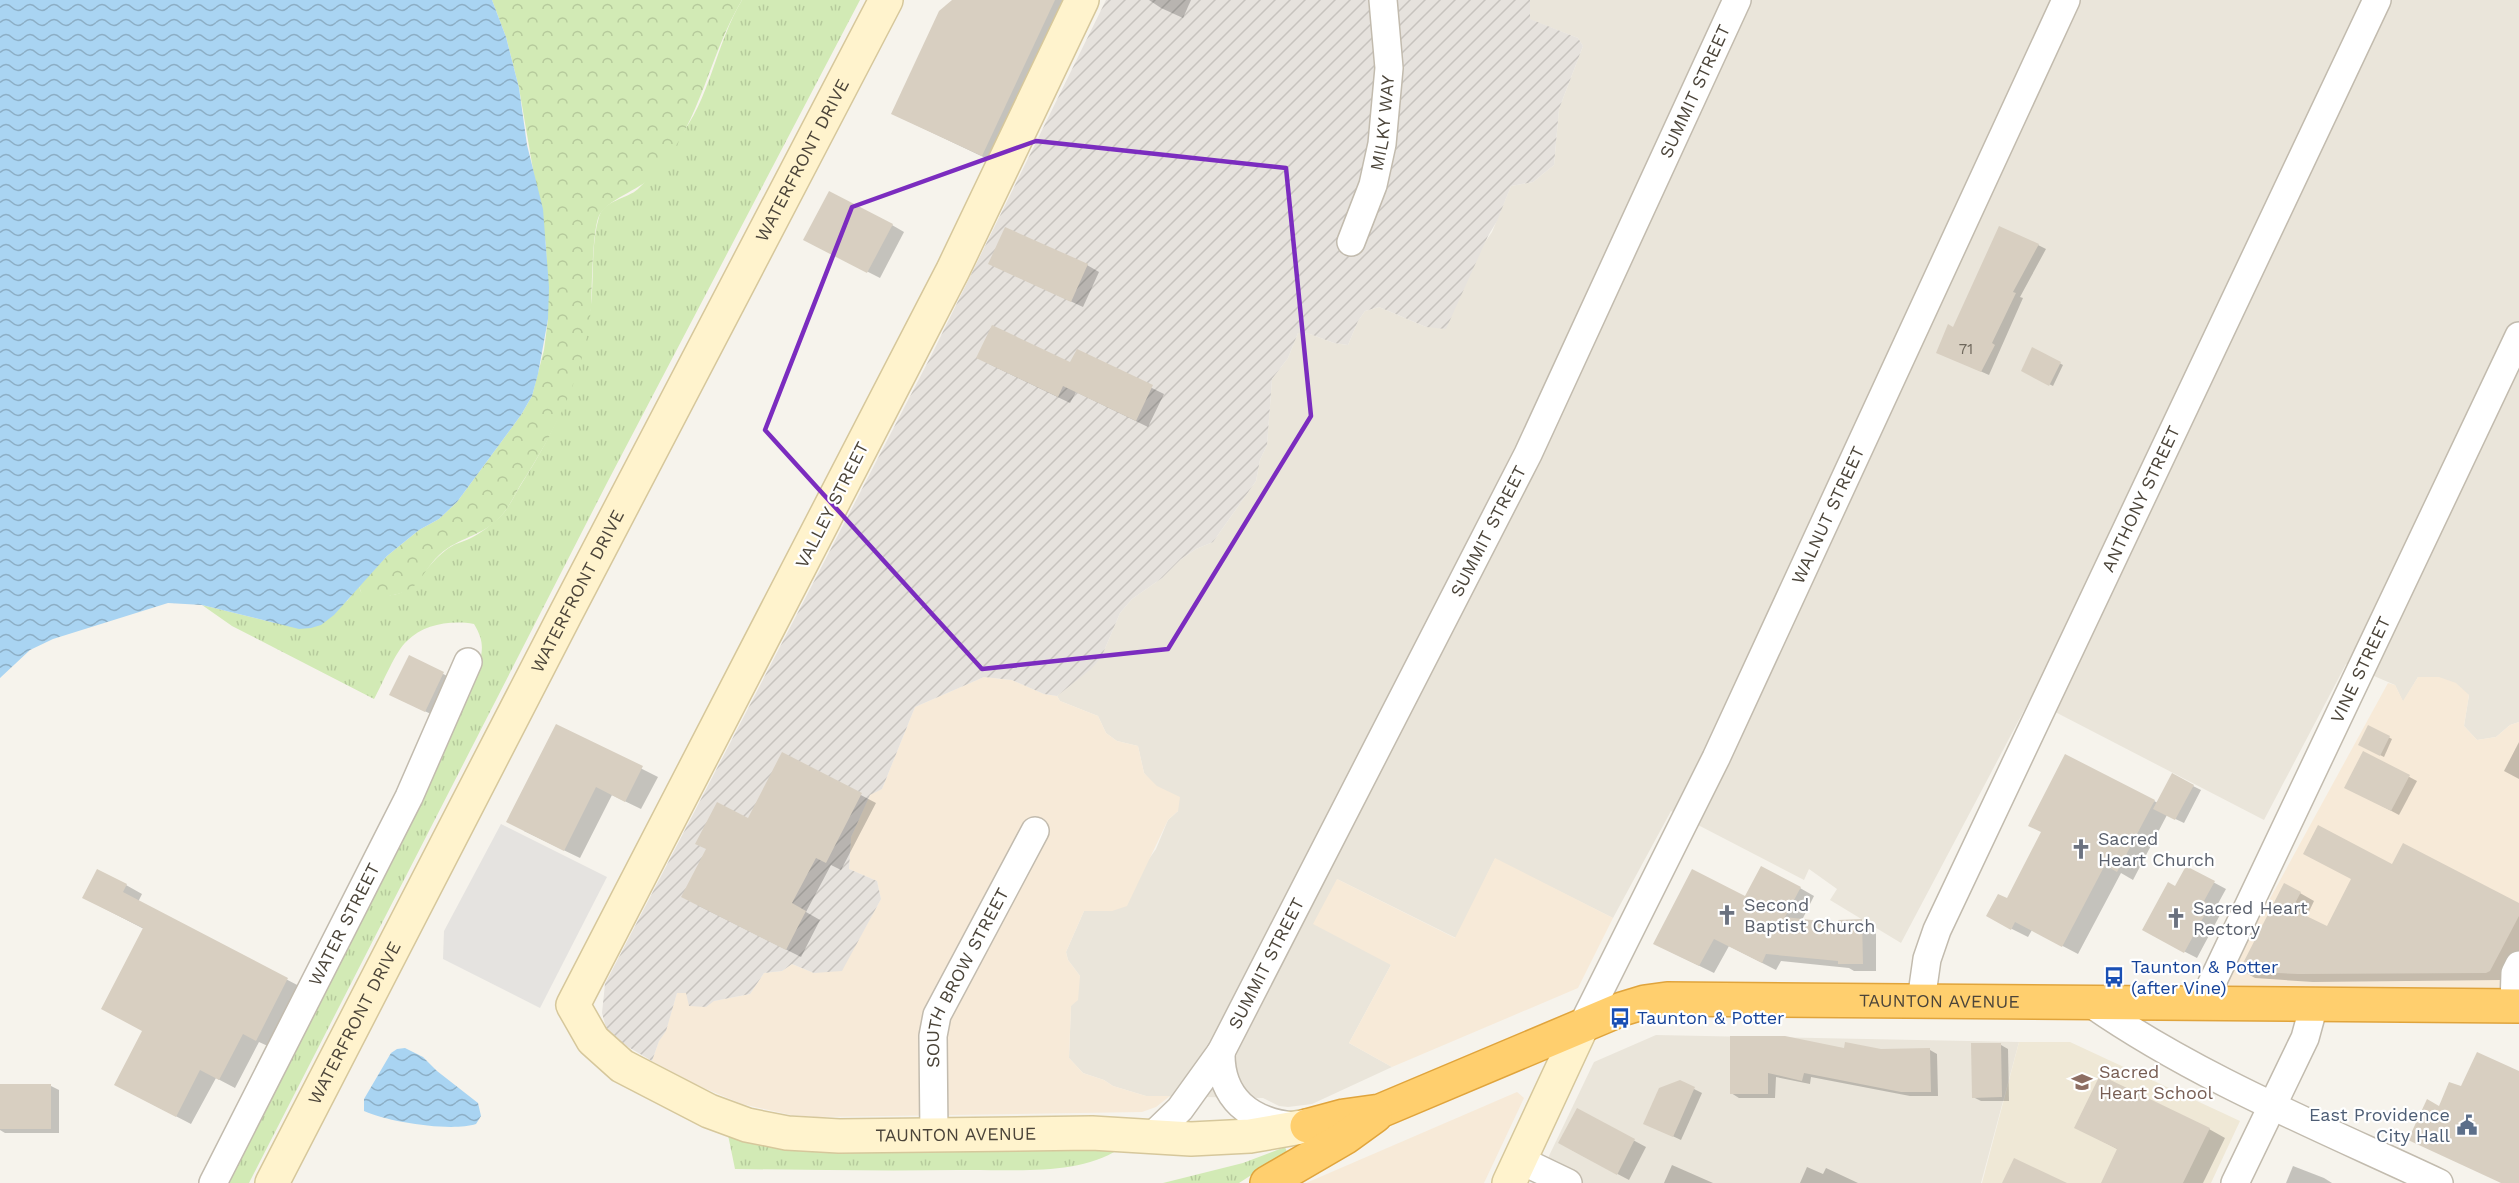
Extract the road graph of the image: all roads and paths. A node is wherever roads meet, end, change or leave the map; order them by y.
1 (886, 0) edge
2 (1082, 0) edge
3 (1383, 0) edge
4 (1737, 0) edge
5 (2066, 0) edge
6 (2377, 0) edge
7 (1351, 242) dead end
8 (2519, 336) edge
9 (468, 662) dead end
10 (1035, 831) dead end
11 (2519, 965) edge
12 (1921, 1001) junction
13 (2090, 1003) junction
14 (2202, 1004) junction
15 (573, 1005) joint
16 (2314, 1005) junction
17 (2516, 1006) edge
18 (1582, 1026) junction
19 (1221, 1052) junction
20 (2272, 1105) junction
21 (1380, 1111) junction
22 (1307, 1126) junction
23 (934, 1135) junction
24 (1151, 1137) junction
25 (1514, 1172) edge
26 (213, 1183) edge
27 (272, 1183) edge
28 (1269, 1183) edge
29 (1568, 1183) edge
30 (2235, 1183) edge
31 (2439, 1183) edge

1 - 27 street, WATERFRONT DRIVE
2 - 15 street, VALLEY STREET
3 - 7 street, MILKY WAY
4 - 19 street, SUMMIT STREET
5 - 18 street, WALNUT STREET
6 - 12 street, ANTHONY STREET
8 - 14 street, VINE STREET
9 - 26 street, WATER STREET
10 - 23 street, SOUTH BROW STREET
11 - 17 street
12 - 13 highway, TAUNTON AVENUE
12 - 18 highway, TAUNTON AVENUE
13 - 14 highway, TAUNTON AVENUE
13 - 20 street
14 - 16 highway, TAUNTON AVENUE
15 - 23 street, TAUNTON AVENUE
16 - 17 highway, TAUNTON AVENUE
16 - 20 street
18 - 21 highway, TAUNTON AVENUE
18 - 25 street
19 - 22 street
19 - 24 street, SUMMIT STREET
20 - 30 street
20 - 31 street
21 - 22 highway, TAUNTON AVENUE
21 - 28 highway, TAUNTON AVENUE
22 - 24 street, TAUNTON AVENUE
23 - 24 street, TAUNTON AVENUE
25 - 29 street

